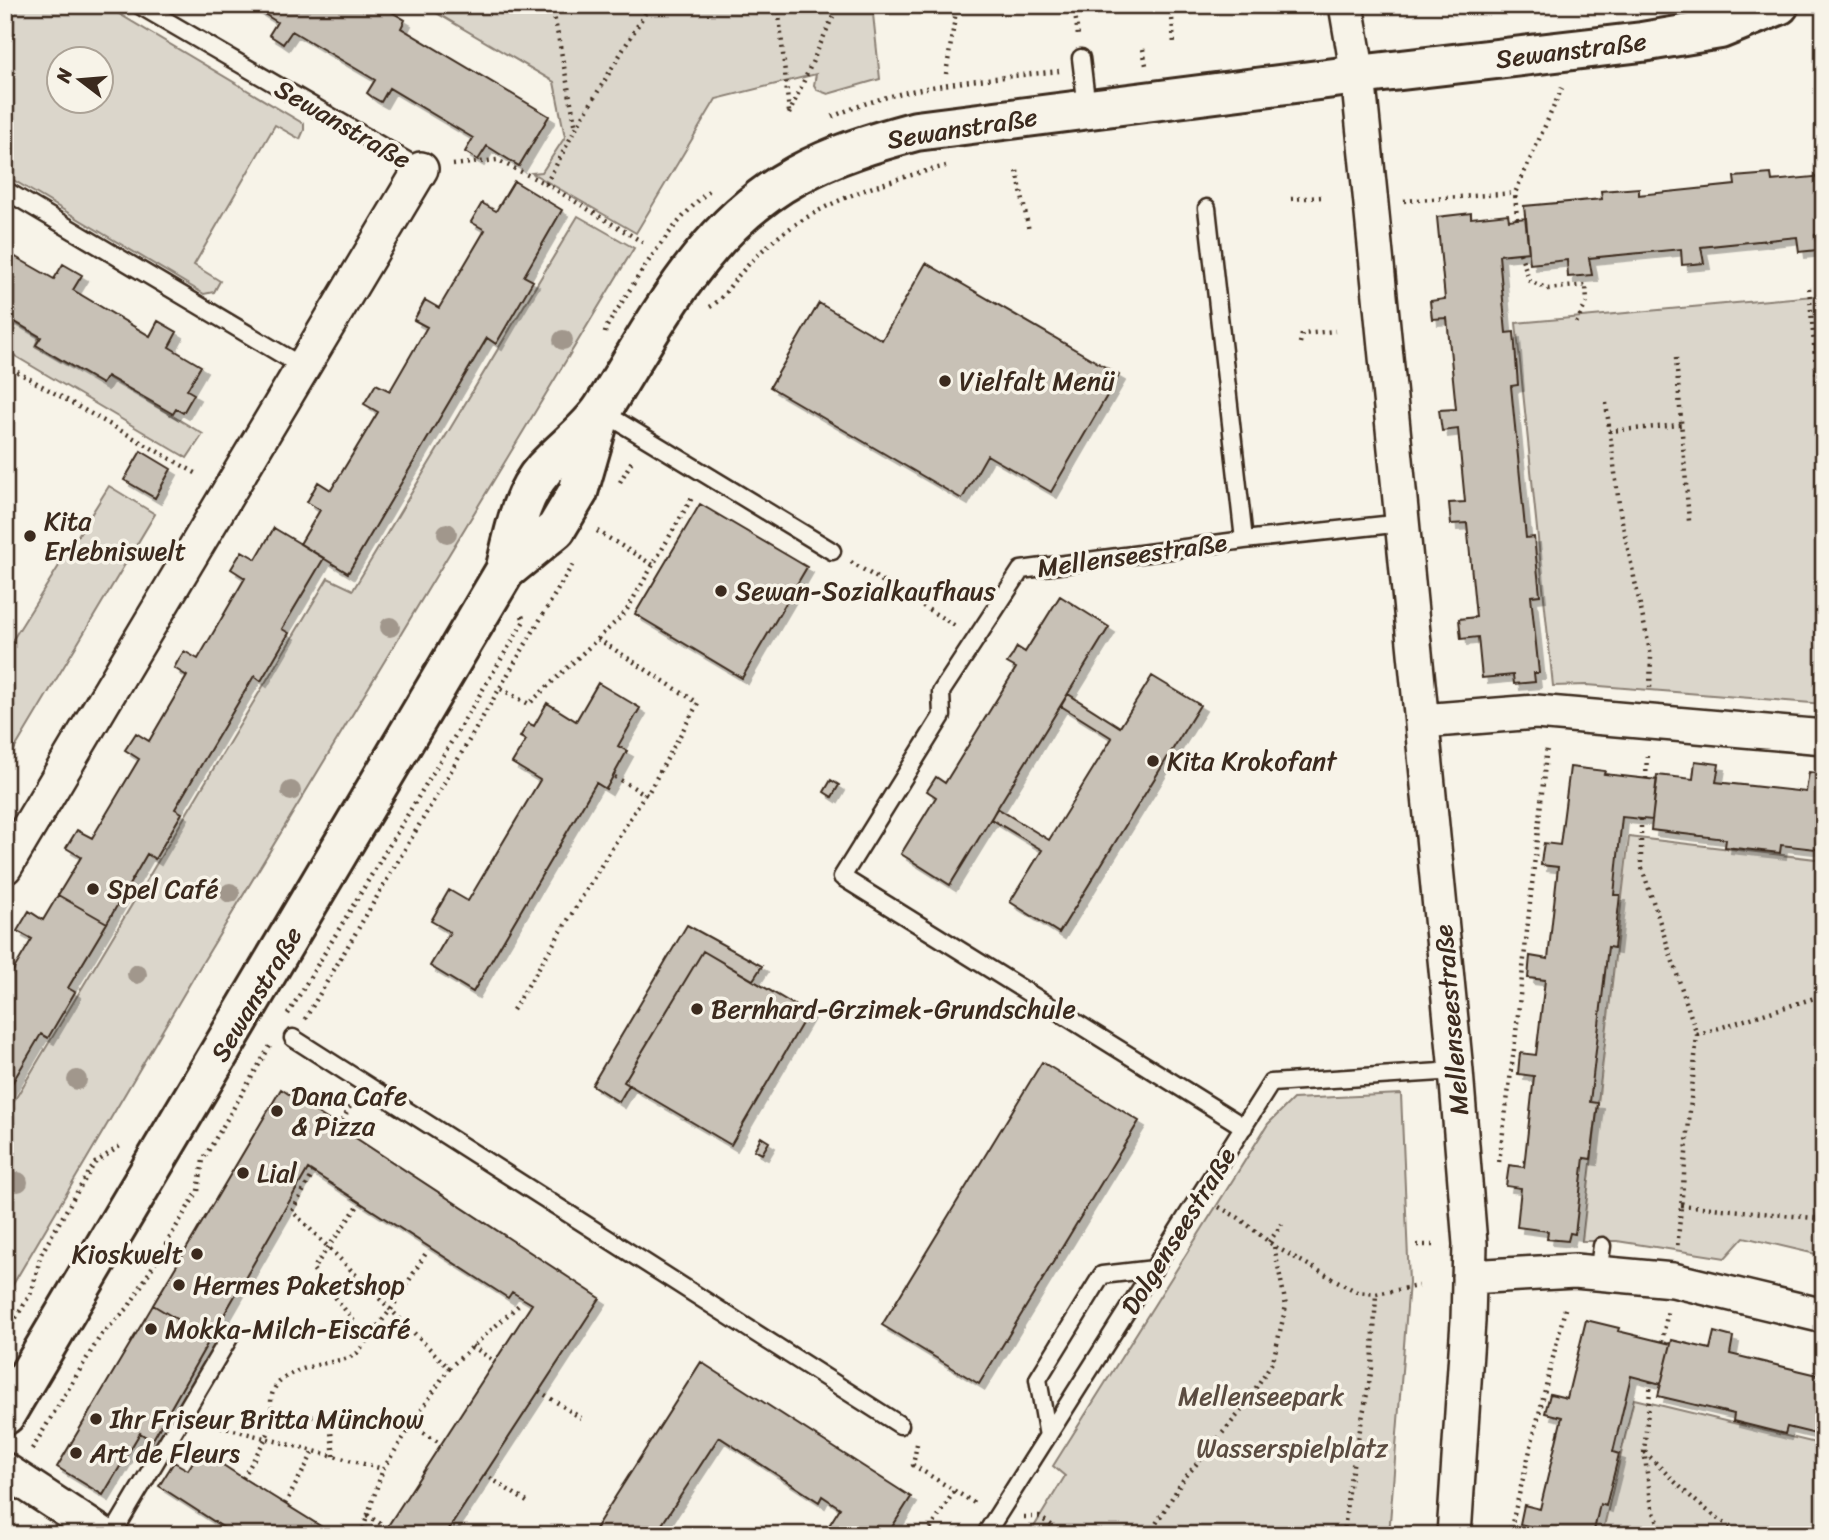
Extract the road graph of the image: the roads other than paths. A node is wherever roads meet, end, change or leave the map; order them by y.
1 (139, 5) edge
2 (1346, 5) edge
3 (1779, 5) edge
4 (1081, 58) dead end
5 (1358, 75) junction
6 (1087, 108) junction
7 (421, 169) joint
8 (5, 190) edge
9 (1207, 208) dead end
10 (303, 367) junction
11 (601, 411) junction
12 (1402, 523) junction
13 (1244, 540) junction
14 (832, 551) road end
15 (1422, 721) junction
16 (1824, 737) edge
17 (5, 867) edge
18 (293, 1038) road end
19 (1457, 1071) junction
20 (1244, 1127) junction
21 (1154, 1269) junction
22 (1469, 1277) junction
23 (1824, 1316) edge
24 (229, 1338) dead end
25 (5, 1415) edge
26 (900, 1425) road end
27 (1048, 1436) junction
28 (5, 1470) edge
29 (85, 1530) edge
30 (112, 1535) edge
31 (985, 1535) edge
32 (1454, 1535) edge

1 - 7 lane, Sewanstraße
2 - 5 street
3 - 5 street, Sewanstraße
4 - 6 lane
5 - 6 street, Sewanstraße
5 - 12 street, Mellenseestraße
6 - 11 street, Sewanstraße
7 - 10 street, Sewanstraße
8 - 10 lane
9 - 13 lane
10 - 17 street, Sewanstraße
11 - 14 lane
11 - 25 street, Sewanstraße
12 - 13 lane, Mellenseestraße
12 - 15 street, Mellenseestraße
13 - 20 lane, Mellenseestraße
15 - 16 street
15 - 19 street, Mellenseestraße
18 - 26 lane, Sewanstraße
19 - 20 lane, Dolgenseestraße
19 - 22 street, Mellenseestraße
20 - 21 lane, Dolgenseestraße
21 - 27 lane, Dolgenseestraße
21 - 27 lane
22 - 23 street
22 - 32 street, Mellenseestraße
24 - 30 lane
27 - 31 lane, Dolgenseestraße
28 - 29 street

